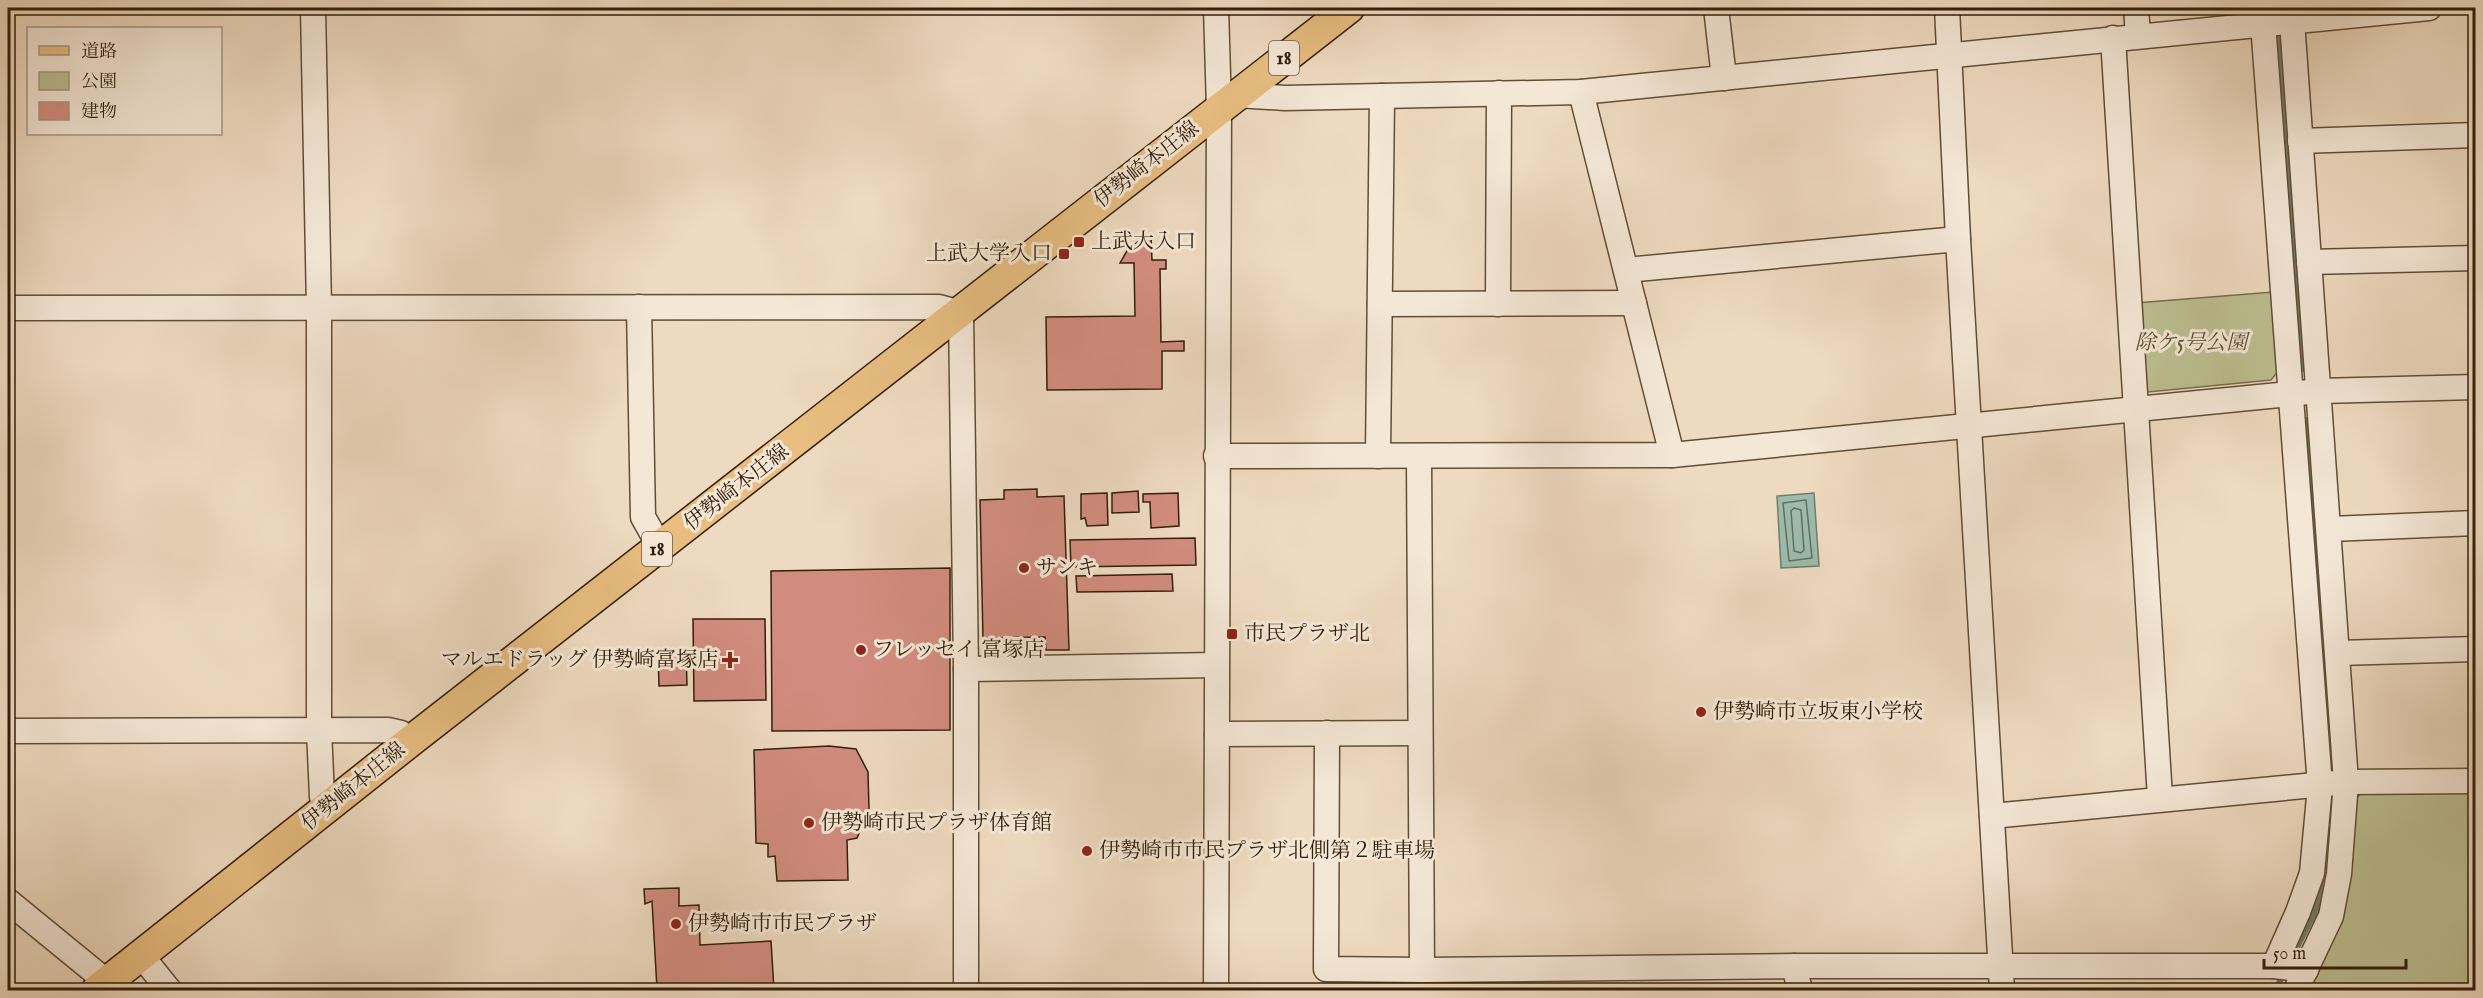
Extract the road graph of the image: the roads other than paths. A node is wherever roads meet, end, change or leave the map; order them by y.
1 (314, 8) edge
2 (1216, 8) edge
3 (1349, 8) edge
4 (1716, 8) edge
5 (1947, 8) edge
6 (2136, 8) edge
7 (2429, 8) edge
8 (2289, 14) edge
9 (2263, 23) junction
10 (2138, 35) junction
11 (2113, 38) junction
12 (1951, 56) junction
13 (1724, 78) junction
14 (1581, 92) junction
15 (1499, 93) junction
16 (1382, 96) junction
17 (1228, 102) junction
18 (2475, 135) edge
19 (2300, 141) junction
20 (1958, 239) junction
21 (2475, 258) edge
22 (2309, 262) junction
23 (1626, 270) junction
24 (1634, 303) junction
25 (1380, 304) junction
26 (1498, 304) junction
27 (639, 307) junction
28 (319, 308) junction
29 (8, 309) edge
30 (961, 313) junction
31 (2475, 387) edge
32 (2319, 391) junction
33 (2290, 394) junction
34 (2135, 409) junction
35 (1970, 426) junction
36 (1672, 455) junction
37 (1216, 456) junction
38 (1378, 456) junction
39 (1419, 457) junction
40 (2475, 523) edge
41 (2330, 529) junction
42 (660, 547) junction
43 (2475, 649) edge
44 (2338, 653) junction
45 (1216, 665) junction
46 (966, 669) junction
47 (319, 730) junction
48 (8, 731) edge
49 (1327, 733) junction
50 (1420, 733) junction
51 (1217, 734) junction
52 (412, 740) junction
53 (2475, 781) edge
54 (2346, 782) junction
55 (2320, 786) junction
56 (2160, 798) junction
57 (328, 810) junction
58 (1992, 816) junction
59 (8, 901) edge
60 (141, 955) junction
61 (1794, 966) junction
62 (2000, 966) junction
63 (2274, 966) junction
64 (1422, 970) junction
65 (1541, 980) edge
66 (2301, 980) edge
67 (102, 986) edge
68 (170, 990) edge
69 (966, 990) edge
70 (1216, 990) edge
71 (1800, 990) edge
72 (2002, 990) edge

1 - 28 street
2 - 17 street
3 - 17 main road, 伊勢崎本庄線 / 18
4 - 13 street
5 - 12 street
6 - 10 street
7 - 8 street
8 - 9 street
8 - 19 street
9 - 10 street
9 - 33 street
10 - 11 street
11 - 12 street
11 - 34 street
12 - 13 street
12 - 20 street
13 - 14 street
14 - 15 street
14 - 23 street
15 - 16 street
15 - 26 street
16 - 17 street
16 - 25 street
17 - 30 main road, 伊勢崎本庄線 / 18
17 - 37 street
18 - 19 street
19 - 22 street
20 - 23 street
20 - 35 street
21 - 22 street
22 - 32 street
23 - 24 street
24 - 26 street
24 - 36 street
25 - 26 street
25 - 38 street
27 - 28 street
27 - 30 street
27 - 42 street
28 - 29 street
28 - 47 street
30 - 42 main road, 伊勢崎本庄線 / 18
30 - 46 street
31 - 32 street
32 - 33 street
32 - 41 street
33 - 34 street
33 - 55 street
34 - 35 street
34 - 56 street
35 - 36 street
35 - 58 street
36 - 39 street
37 - 38 street
37 - 45 street
38 - 39 street
39 - 50 street
40 - 41 street
41 - 44 street
42 - 52 main road, 伊勢崎本庄線 / 18
43 - 44 street
44 - 54 street
45 - 46 street
45 - 51 street
46 - 69 street
47 - 48 street
47 - 52 street
47 - 57 street
49 - 50 street
49 - 51 street
49 - 64 street
50 - 64 street
51 - 70 street
52 - 57 main road, 伊勢崎本庄線 / 18
53 - 54 street
54 - 55 street
54 - 66 street
55 - 56 street
55 - 63 street
56 - 58 street
57 - 60 main road, 伊勢崎本庄線 / 18
58 - 62 street
59 - 67 street
60 - 67 main road, 伊勢崎本庄線 / 18
60 - 68 street
61 - 62 street
61 - 65 street
61 - 71 street
62 - 63 street
62 - 72 street
63 - 66 street
64 - 65 street

